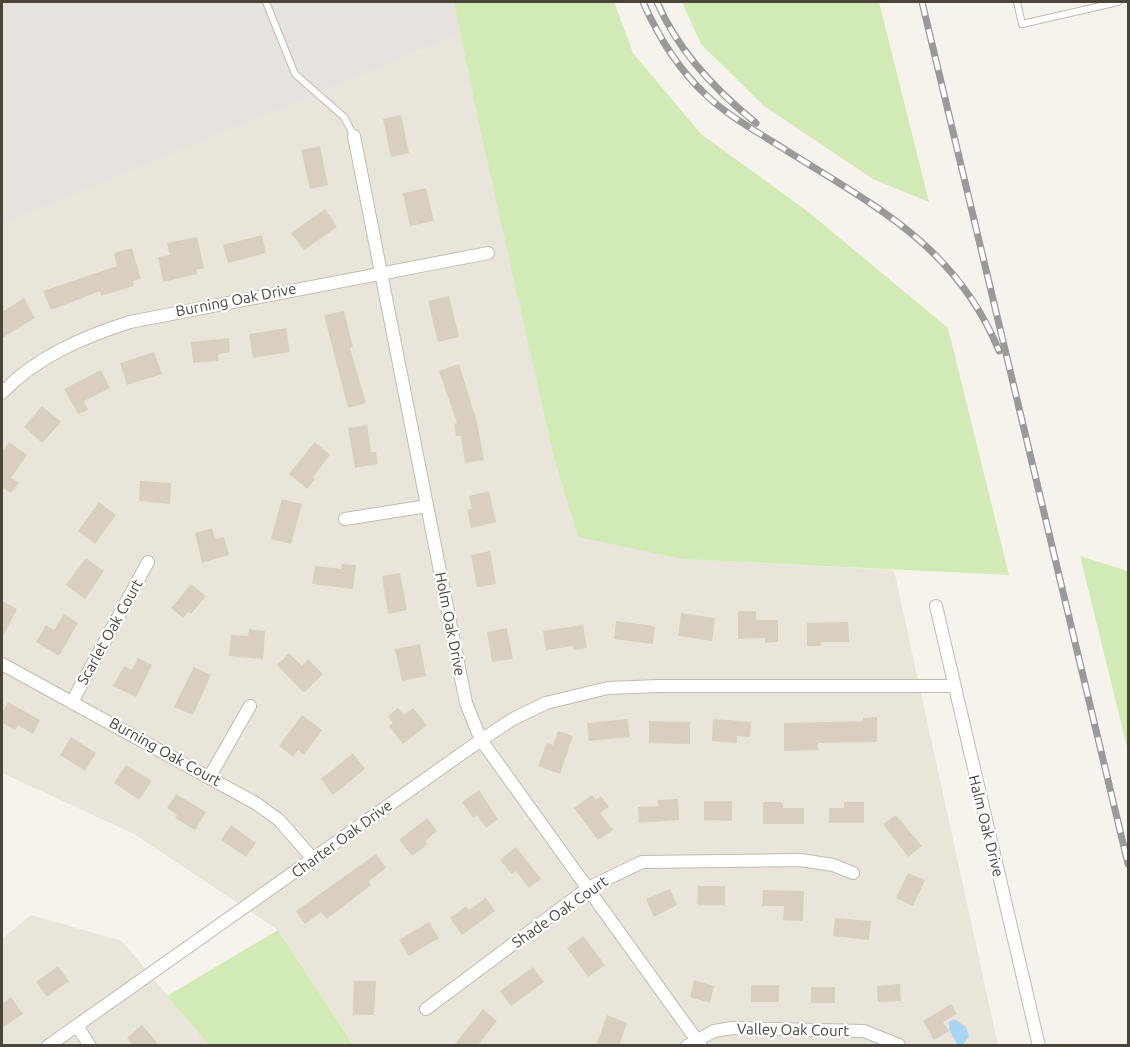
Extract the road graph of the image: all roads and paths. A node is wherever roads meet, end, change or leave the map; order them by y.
1 (266, 2) edge
2 (1017, 2) edge
3 (1118, 2) edge
4 (354, 136) joint
5 (488, 253) dead end
6 (380, 272) junction
7 (2, 393) edge
8 (427, 506) junction
9 (345, 519) dead end
10 (148, 562) dead end
11 (936, 606) dead end
12 (2, 663) edge
13 (953, 686) junction
14 (72, 702) junction
15 (250, 706) dead end
16 (481, 740) junction
17 (210, 776) junction
18 (314, 860) junction
19 (853, 873) dead end
20 (588, 888) junction
21 (426, 1009) dead end
22 (77, 1026) junction
23 (695, 1044) edge
24 (899, 1045) edge
25 (48, 1046) edge
26 (90, 1046) edge
27 (1039, 1046) edge

1 - 4 lane
2 - 3 lane
4 - 6 street, Holm Oak Drive
5 - 6 street, Burning Oak Drive
6 - 7 street, Burning Oak Drive
6 - 8 street, Holm Oak Drive
8 - 9 street
8 - 16 street, Holm Oak Drive
10 - 14 street, Scarlet Oak Court
11 - 13 street, Halm Oak Drive
12 - 14 street, Burning Oak Court
13 - 16 street, Charter Oak Drive
13 - 27 street, Halm Oak Drive
14 - 17 street, Burning Oak Court
15 - 17 street
16 - 18 street, Charter Oak Drive
16 - 20 street, Holm Oak Drive
17 - 18 street, Burning Oak Court
18 - 22 street, Charter Oak Drive
19 - 20 street, Shade Oak Court
20 - 21 street, Shade Oak Court
20 - 23 street, Holm Oak Drive
22 - 25 street, Charter Oak Drive
22 - 26 street
23 - 24 street, Valley Oak Court

